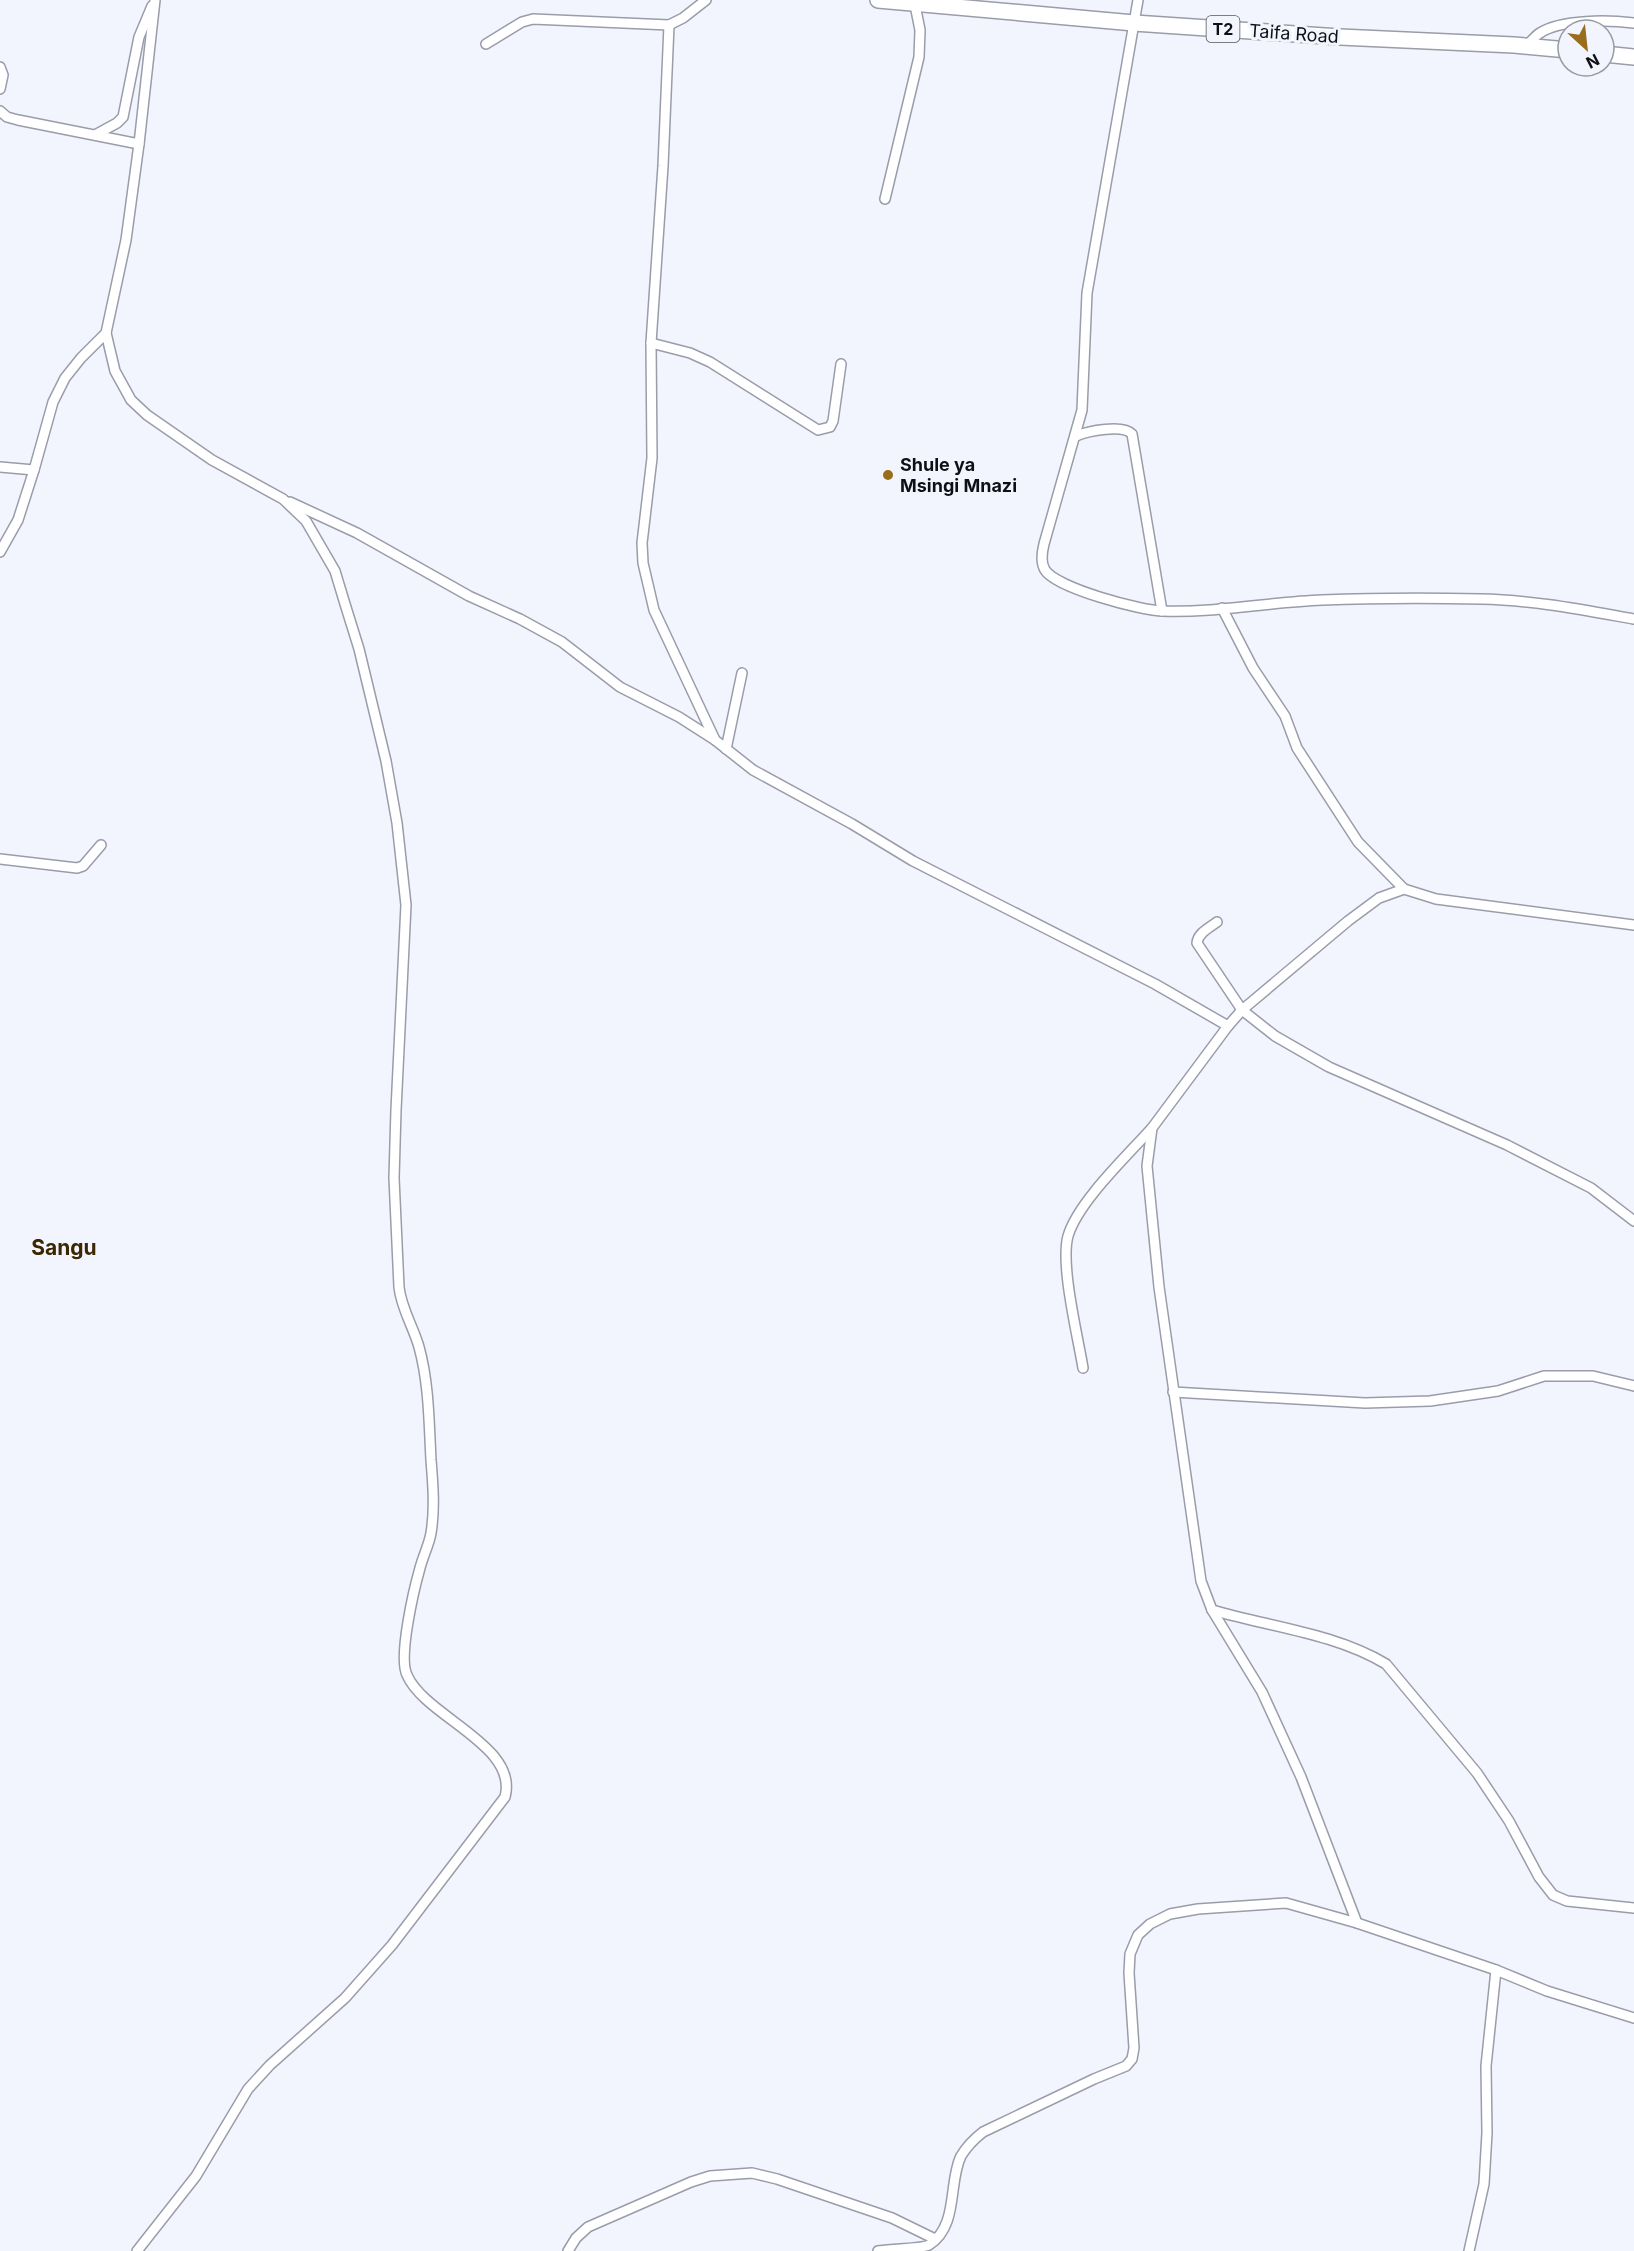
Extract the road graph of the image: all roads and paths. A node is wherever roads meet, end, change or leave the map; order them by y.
1 (706, 0) edge
2 (878, 0) edge
3 (1138, 0) edge
4 (155, 1) edge
5 (914, 1) edge
6 (1134, 23) junction
7 (1634, 23) edge
8 (669, 25) junction
9 (486, 44) dead end
10 (1526, 46) junction
11 (1556, 49) edge
12 (1616, 55) edge
13 (1634, 57) edge
14 (0, 67) edge
15 (0, 89) edge
16 (0, 111) edge
17 (95, 135) junction
18 (139, 144) junction
19 (885, 200) dead end
20 (106, 333) junction
21 (651, 343) junction
22 (842, 364) dead end
23 (1076, 436) junction
24 (0, 467) edge
25 (34, 470) junction
26 (283, 499) junction
27 (0, 552) edge
28 (1222, 608) junction
29 (1162, 612) junction
30 (1634, 620) edge
31 (742, 673) dead end
32 (715, 740) junction
33 (726, 748) junction
34 (101, 845) dead end
35 (0, 859) edge
36 (1404, 889) junction
37 (1217, 922) dead end
38 (1634, 925) edge
39 (1242, 1010) junction
40 (1228, 1026) junction
41 (1152, 1128) junction
42 (1634, 1221) edge
43 (1083, 1368) dead end
44 (1634, 1386) edge
45 (1173, 1392) junction
46 (1212, 1610) junction
47 (1634, 1908) edge
48 (1357, 1923) junction
49 (1497, 1970) junction
50 (1634, 2018) edge
51 (935, 2239) junction
52 (137, 2251) edge
53 (568, 2251) edge
54 (879, 2251) edge
55 (1469, 2251) edge

1 - 8 street
2 - 5 highway, Taifa Road / T2
3 - 6 street
4 - 17 street
4 - 18 street
5 - 6 highway, Taifa Road / T2
5 - 19 street
6 - 10 highway, Taifa Road / T2
6 - 23 street
7 - 10 street
8 - 9 street
8 - 21 street
10 - 11 highway, Taifa Road / T2
12 - 13 highway
14 - 15 street
16 - 17 street
17 - 18 street
18 - 20 street
20 - 25 street
20 - 26 street
21 - 22 street
21 - 32 street
23 - 29 street
23 - 29 street
24 - 25 street
25 - 27 street
26 - 32 street
26 - 52 street
28 - 29 street
28 - 30 street
28 - 36 street
31 - 33 street
32 - 33 street
33 - 40 street
34 - 35 street
36 - 38 street
36 - 39 street
37 - 39 street
39 - 40 street
39 - 42 street
40 - 41 street
41 - 43 street
41 - 45 street
44 - 45 street
45 - 46 street
46 - 47 street
46 - 48 street
48 - 49 street
48 - 51 street
49 - 50 street
49 - 55 street
51 - 53 street
51 - 54 street

